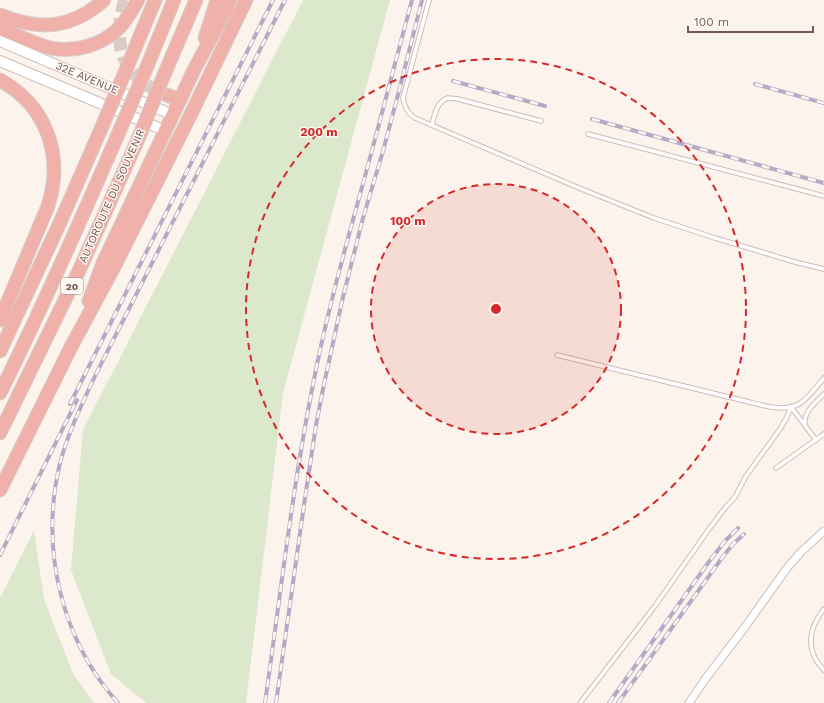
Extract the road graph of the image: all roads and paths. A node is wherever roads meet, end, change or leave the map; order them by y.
1 (104, 0) edge
2 (138, 0) edge
3 (155, 0) edge
4 (174, 0) edge
5 (196, 0) edge
6 (217, 0) edge
7 (230, 0) edge
8 (246, 0) edge
9 (429, 0) edge
10 (0, 15) edge
11 (0, 28) edge
12 (0, 41) edge
13 (0, 61) edge
14 (194, 70) junction
15 (0, 80) edge
16 (167, 95) tunnel mouth
17 (180, 100) junction
18 (173, 115) junction
19 (541, 121) dead end
20 (432, 125) junction
21 (166, 131) junction
22 (588, 134) dead end
23 (824, 196) edge
24 (824, 269) edge
25 (0, 320) edge
26 (71, 347) junction
27 (0, 351) edge
28 (557, 355) dead end
29 (824, 378) edge
30 (0, 393) edge
31 (824, 394) edge
32 (790, 407) junction
33 (806, 426) junction
34 (0, 433) edge
35 (824, 434) edge
36 (816, 440) junction
37 (776, 468) dead end
38 (0, 490) edge
39 (824, 531) edge
40 (824, 609) edge
41 (824, 670) edge
42 (580, 703) edge
43 (689, 703) edge

1 - 10 highway
2 - 11 highway
3 - 27 highway, bridge
4 - 30 highway, AUTOROUTE DU SOUVENIR / 20, bridge
5 - 34 highway, AUTOROUTE DU SOUVENIR / 20, bridge
6 - 14 highway
7 - 14 highway
8 - 26 highway
9 - 20 lane
12 - 18 main road, 32E AVENUE
13 - 21 main road, 32E AVENUE
14 - 17 highway
15 - 25 highway
16 - 17 highway
17 - 18 highway
18 - 21 highway
19 - 20 lane
20 - 24 lane
21 - 26 highway
22 - 23 lane
26 - 38 highway
28 - 32 lane
29 - 32 lane
31 - 33 lane
32 - 33 lane
32 - 42 lane
33 - 36 lane
35 - 36 lane
36 - 37 lane
39 - 43 street
40 - 41 lane

